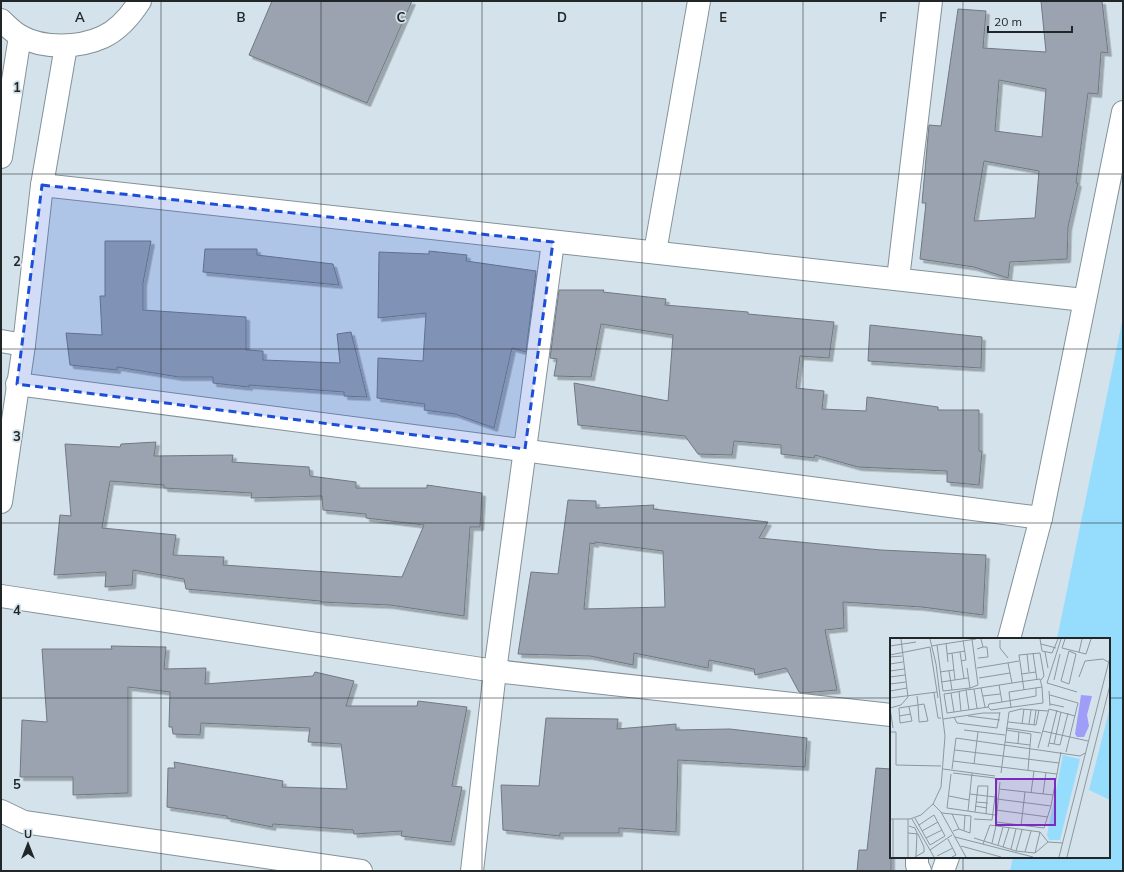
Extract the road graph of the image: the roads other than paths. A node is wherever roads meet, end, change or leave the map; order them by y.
1 (140, 1) edge
2 (699, 1) edge
3 (931, 1) edge
4 (1, 20) edge
5 (20, 36) junction
6 (66, 46) junction
7 (1123, 112) edge
8 (1, 157) edge
9 (42, 185) junction
10 (553, 242) junction
11 (655, 252) junction
12 (898, 279) junction
13 (1084, 300) junction
14 (1, 341) edge
15 (24, 345) junction
16 (16, 384) junction
17 (525, 449) junction
18 (1, 502) edge
19 (1041, 518) junction
20 (1, 596) edge
21 (1009, 638) edge
22 (495, 671) junction
23 (890, 715) edge
24 (1, 811) edge
25 (918, 858) edge
26 (948, 858) edge
27 (361, 871) edge
28 (472, 871) edge
29 (920, 871) edge
30 (943, 871) edge

1 - 6 street
2 - 11 street
3 - 12 street
4 - 5 street
5 - 6 street
5 - 8 street
6 - 9 street
7 - 13 street
9 - 10 street
9 - 15 street
10 - 11 street
10 - 17 street
11 - 12 street
12 - 13 street
13 - 19 street
14 - 15 street
15 - 16 street
16 - 17 street
16 - 18 street
17 - 19 street
17 - 22 street
19 - 21 street
20 - 22 street
22 - 23 street
22 - 28 street
24 - 27 street
25 - 29 street
26 - 30 street

